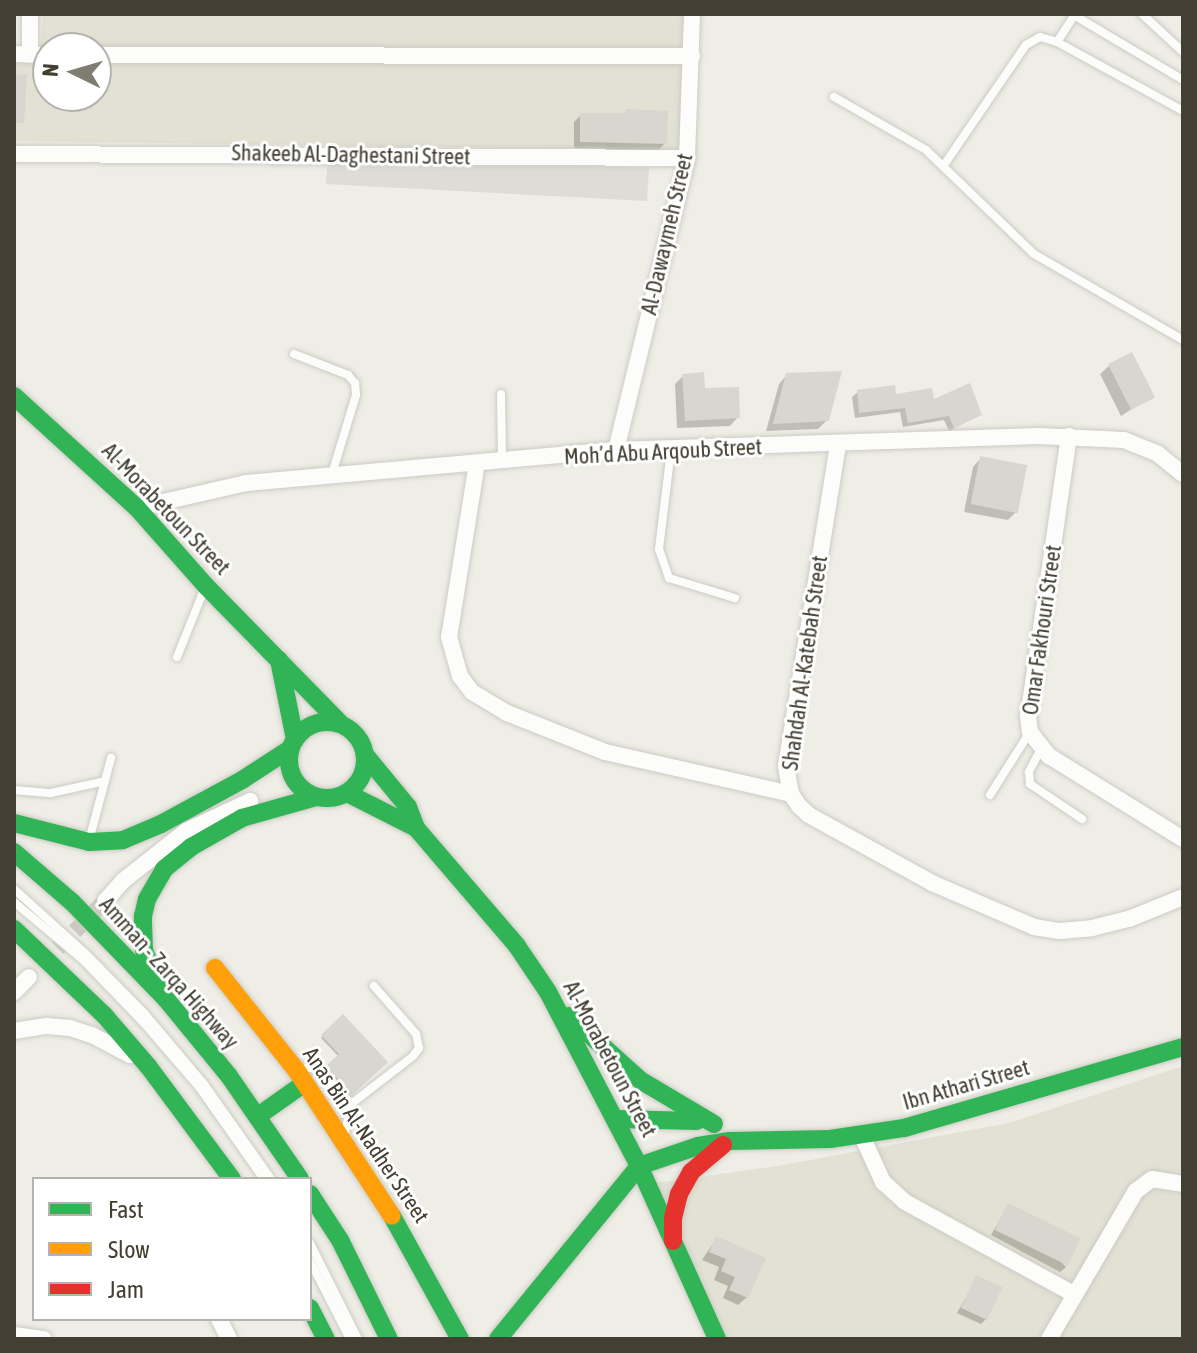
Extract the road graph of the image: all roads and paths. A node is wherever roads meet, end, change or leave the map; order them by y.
1 (30, 14) edge
2 (692, 14) edge
3 (1074, 14) edge
4 (1142, 14) edge
5 (1057, 42) junction
6 (1183, 52) edge
7 (22, 54) edge
8 (112, 55) edge
9 (692, 56) junction
10 (1183, 80) edge
11 (834, 97) dead end
12 (1183, 111) edge
13 (14, 154) edge
14 (687, 158) junction
15 (944, 165) junction
16 (1183, 340) edge
17 (294, 354) dead end
18 (501, 394) dead end
19 (14, 396) edge
20 (1069, 436) junction
21 (838, 445) junction
22 (616, 450) junction
23 (671, 450) junction
24 (502, 461) junction
25 (477, 463) junction
26 (1183, 474) edge
27 (332, 475) junction
28 (137, 508) junction
29 (206, 586) junction
30 (735, 598) dead end
31 (177, 657) dead end
32 (279, 660) junction
33 (340, 723) junction
34 (1030, 732) junction
35 (291, 747) junction
36 (1041, 749) junction
37 (366, 756) junction
38 (111, 758) dead end
39 (105, 781) junction
40 (14, 790) edge
41 (347, 793) junction
42 (311, 794) junction
43 (791, 794) junction
44 (990, 795) dead end
45 (236, 804) junction
46 (1082, 819) dead end
47 (14, 823) edge
48 (416, 828) junction
49 (1183, 839) edge
50 (89, 842) junction
51 (14, 852) edge
52 (14, 889) edge
53 (1183, 897) edge
54 (105, 901) tunnel mouth
55 (14, 902) edge
56 (14, 929) edge
57 (215, 968) dead end
58 (29, 977) tunnel mouth
59 (374, 986) dead end
60 (14, 992) edge
61 (548, 992) junction
62 (166, 999) junction
63 (14, 1031) edge
64 (1183, 1047) edge
65 (148, 1066) junction
66 (301, 1077) junction
67 (351, 1104) junction
68 (258, 1116) junction
69 (615, 1119) junction
70 (714, 1124) junction
71 (862, 1136) junction
72 (343, 1138) junction
73 (757, 1138) junction
74 (730, 1141) junction
75 (639, 1166) junction
76 (231, 1177) edge
77 (263, 1177) edge
78 (270, 1177) edge
79 (299, 1177) edge
80 (1183, 1184) edge
81 (312, 1197) edge
82 (673, 1243) junction
83 (312, 1247) edge
84 (312, 1265) edge
85 (1074, 1294) junction
86 (312, 1312) edge
87 (220, 1321) edge
88 (14, 1335) edge
89 (325, 1338) edge
90 (719, 1338) edge
91 (44, 1339) edge
92 (229, 1339) edge
93 (350, 1339) edge
94 (358, 1339) edge
95 (389, 1339) edge
96 (460, 1339) edge
97 (498, 1339) edge
98 (1049, 1339) edge

1 - 7 street
2 - 9 street, Al-Dawaymeh Street
3 - 5 lane
3 - 10 lane
4 - 6 lane
5 - 12 lane
5 - 15 lane
8 - 9 street
9 - 14 street, Al-Dawaymeh Street
11 - 15 lane
13 - 14 street, Shakeeb Al-Daghestani Street
14 - 22 street, Al-Dawaymeh Street
15 - 16 lane
17 - 27 lane
18 - 24 lane
19 - 28 main road, Al-Morabetoun Street
20 - 21 street, Moh’d Abu Arqoub Street
20 - 26 street, Moh’d Abu Arqoub Street
20 - 34 street, Omar Fakhouri Street
21 - 23 street, Moh’d Abu Arqoub Street
21 - 43 street, Shahdah Al-Katebah Street
22 - 23 street, Moh’d Abu Arqoub Street
22 - 24 street, Moh’d Abu Arqoub Street
23 - 30 lane
24 - 25 street, Moh’d Abu Arqoub Street
25 - 27 street, Moh’d Abu Arqoub Street
25 - 43 street
27 - 28 street, Moh’d Abu Arqoub Street
28 - 29 main road, Al-Morabetoun Street
29 - 31 lane
29 - 32 main road, Al-Morabetoun Street
32 - 33 main road, Al-Morabetoun Street
32 - 35 main road
33 - 35 main road
33 - 37 main road
34 - 36 street, Omar Fakhouri Street
34 - 44 lane
35 - 42 main road
35 - 45 street
35 - 50 main road
36 - 46 lane
36 - 49 street, Omar Fakhouri Street
37 - 41 main road
37 - 48 main road, Al-Morabetoun Street
38 - 39 lane
39 - 40 lane
39 - 50 lane
41 - 42 main road
41 - 48 main road, Al-Morabetoun Street
42 - 45 street
42 - 62 main road
43 - 53 street, Shahdah Al-Katebah Street
45 - 54 street
47 - 50 main road
48 - 61 main road, Al-Morabetoun Street
51 - 62 main road, Amman - Zarqa Highway
52 - 78 lane
55 - 77 lane
56 - 65 main road
57 - 66 main road, Anas Bin Al-Nadher Street
58 - 60 street
59 - 67 lane
61 - 69 main road, Al-Morabetoun Street
61 - 70 main road
62 - 68 main road, Amman - Zarqa Highway
63 - 65 street
64 - 71 main road, Ibn Athari Street
65 - 76 main road
66 - 67 lane
66 - 68 main road
66 - 72 main road, Anas Bin Al-Nadher Street
67 - 72 lane
68 - 79 main road, Amman - Zarqa Highway
69 - 70 main road, Ibn Athari Street
69 - 75 main road, Al-Morabetoun Street
70 - 73 main road, Ibn Athari Street
71 - 73 main road, Ibn Athari Street
71 - 85 street
72 - 96 main road, Anas Bin Al-Nadher Street
73 - 74 main road, Ibn Athari Street
74 - 75 main road, Ibn Athari Street
74 - 82 main road
75 - 82 main road, Al-Morabetoun Street
75 - 97 main road
80 - 85 street
81 - 95 main road
82 - 90 main road, Al-Morabetoun Street
83 - 94 lane
84 - 93 lane
85 - 98 street
86 - 89 main road
87 - 92 street
88 - 91 street

